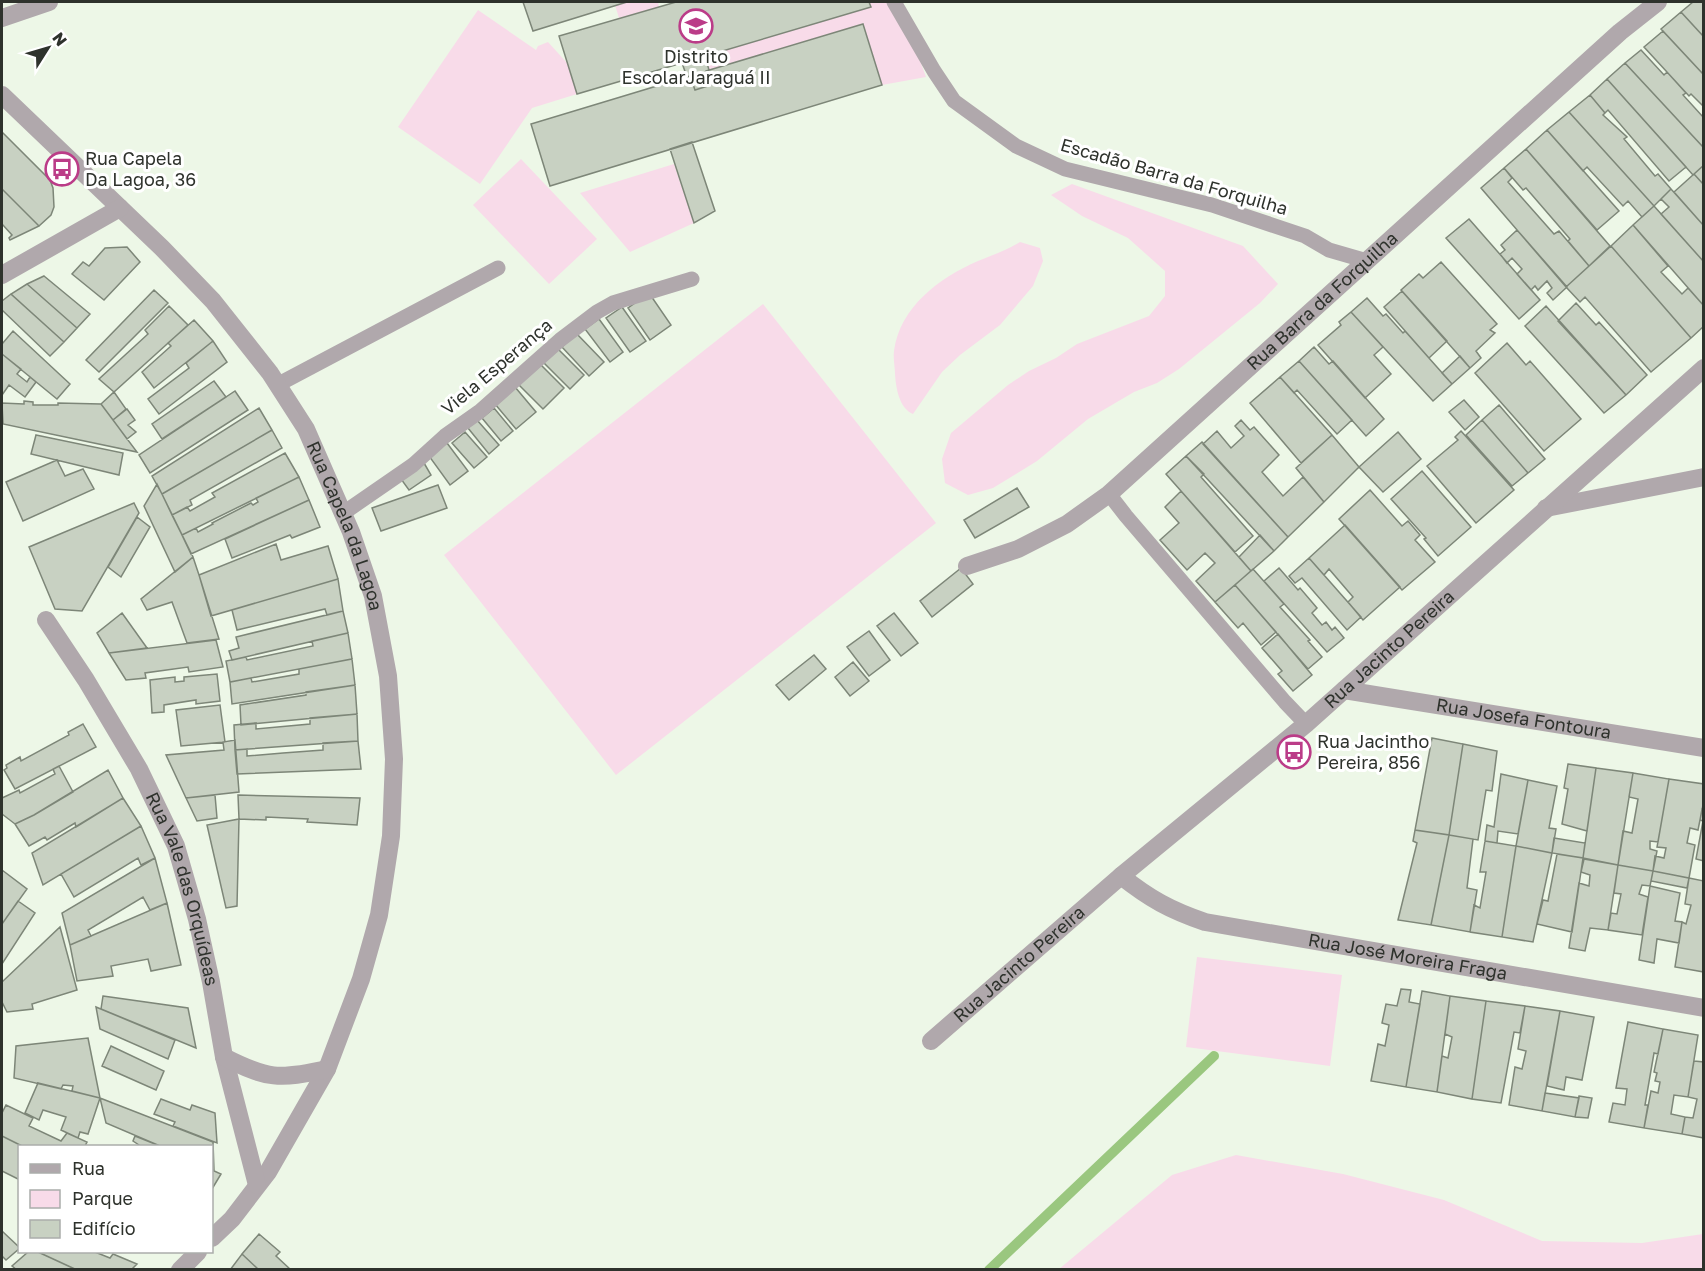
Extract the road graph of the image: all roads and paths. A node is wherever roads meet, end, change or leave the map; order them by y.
1 (49, 2) edge
2 (894, 2) edge
3 (1658, 2) edge
4 (2, 18) edge
5 (2, 94) edge
6 (120, 208) junction
7 (1366, 261) junction
8 (498, 268) dead end
9 (2, 275) edge
10 (692, 279) dead end
11 (1704, 368) edge
12 (278, 385) junction
13 (1704, 477) edge
14 (1109, 494) junction
15 (1546, 508) junction
16 (342, 514) junction
17 (967, 566) dead end
18 (46, 620) dead end
19 (1344, 690) junction
20 (1306, 724) junction
21 (1704, 748) edge
22 (1121, 876) junction
23 (1704, 1008) edge
24 (931, 1041) dead end
25 (224, 1057) junction
26 (327, 1069) junction
27 (257, 1185) junction
28 (213, 1237) edge
29 (196, 1253) edge
30 (180, 1269) edge

1 - 4 street
2 - 7 lane, Escadão Barra da Forquilha
3 - 7 street, Rua Barra da Forquilha
5 - 6 street, Rua Capela da Lagoa
6 - 9 street
6 - 12 street, Rua Capela da Lagoa
7 - 14 street, Rua Barra da Forquilha
8 - 12 lane
10 - 16 lane, Viela Esperança
11 - 15 street, Rua Jacinto Pereira
12 - 16 street, Rua Capela da Lagoa
13 - 15 street
14 - 17 street, Rua Barra da Forquilha
14 - 20 lane
15 - 19 street, Rua Jacinto Pereira
16 - 26 street, Rua Capela da Lagoa
18 - 25 street, Rua Vale das Orquídeas
19 - 20 street, Rua Jacinto Pereira
19 - 21 street, Rua Josefa Fontoura
20 - 22 street, Rua Jacinto Pereira
22 - 23 street, Rua José Moreira Fraga
22 - 24 street, Rua Jacinto Pereira
25 - 26 street
25 - 27 street, Rua Vale das Orquídeas
26 - 27 street, Rua Capela da Lagoa
27 - 28 street, Rua Capela da Lagoa
29 - 30 street

